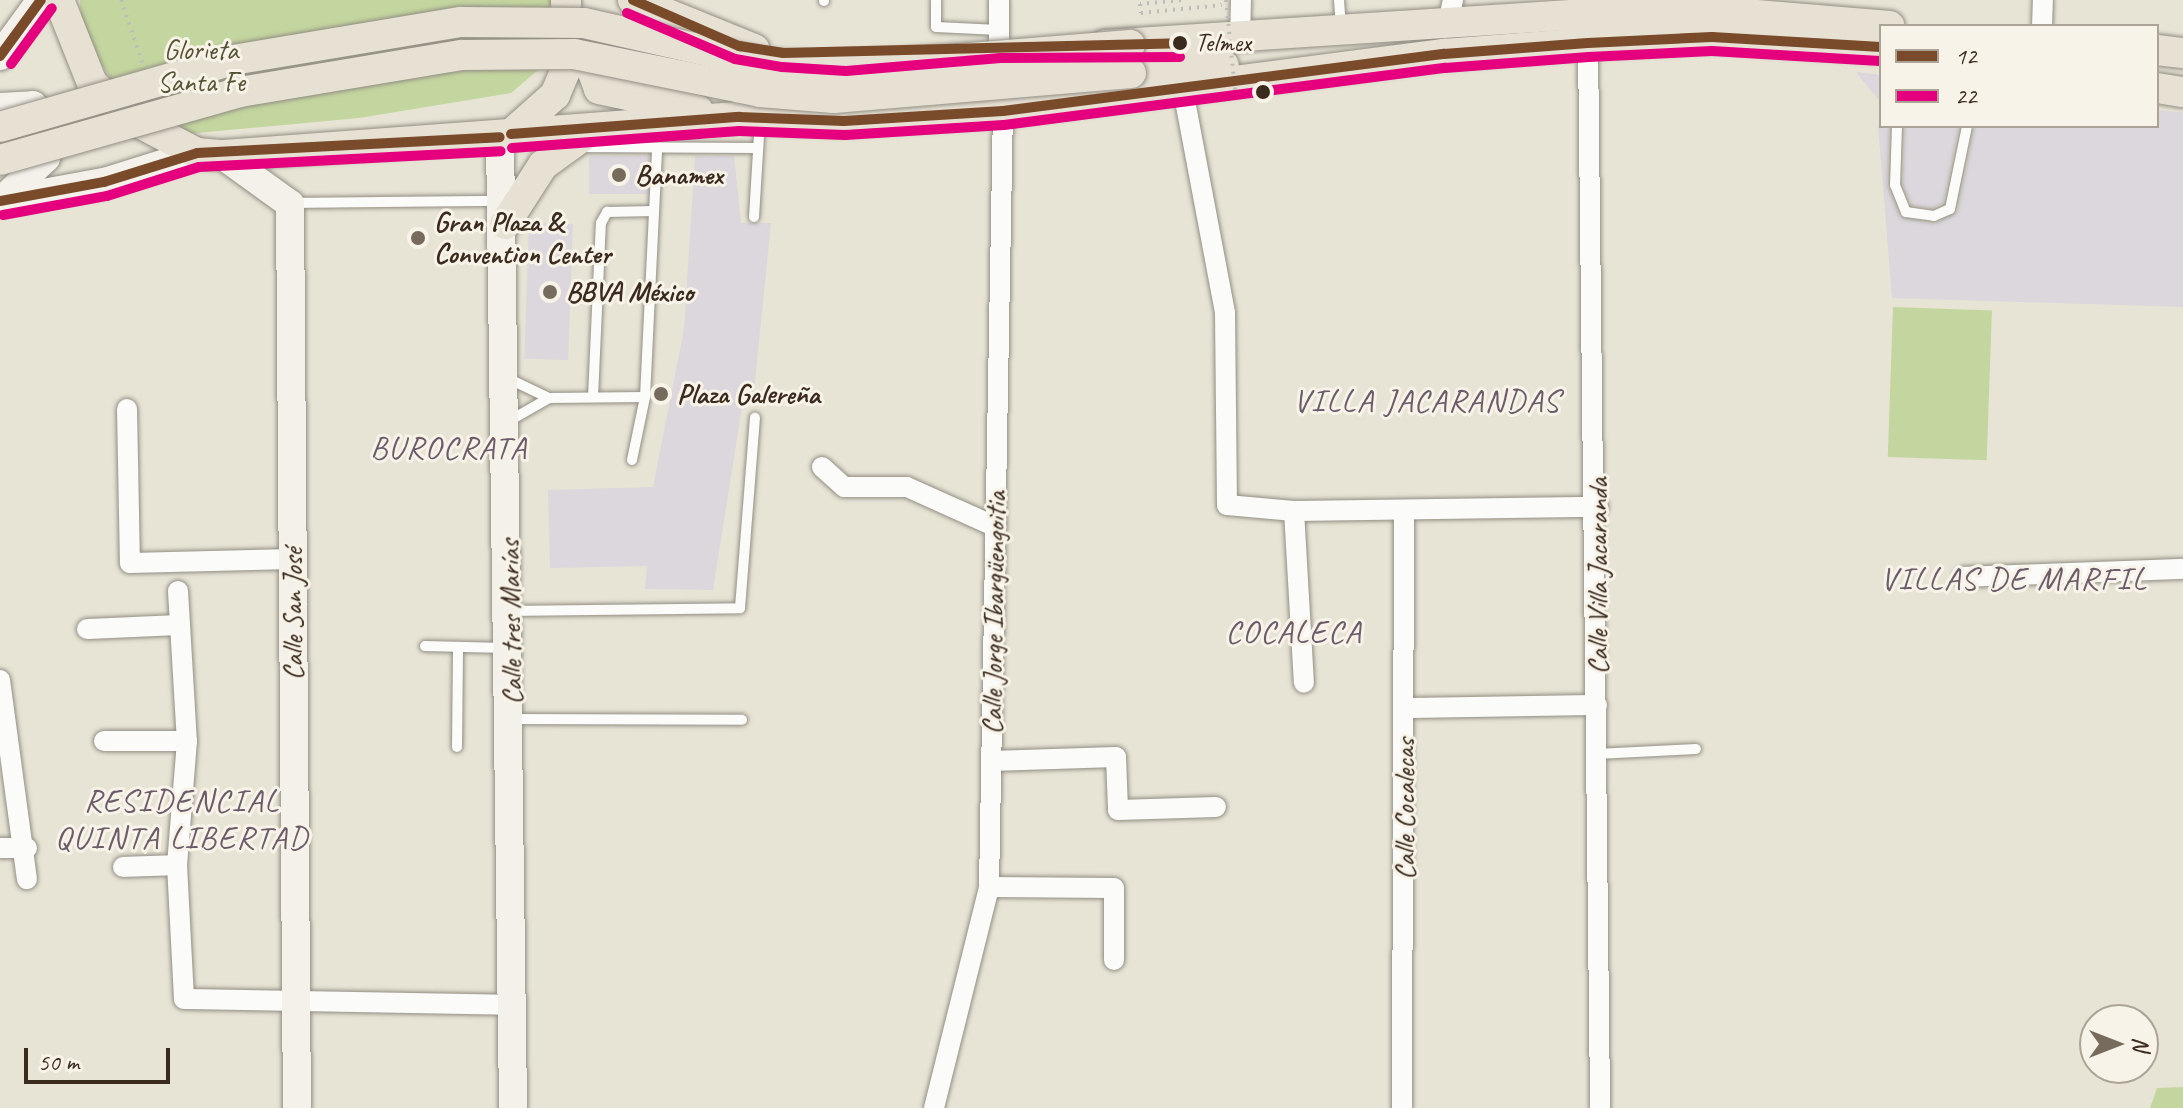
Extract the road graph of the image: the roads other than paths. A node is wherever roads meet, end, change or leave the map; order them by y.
1 (41, 0) edge
2 (59, 0) edge
3 (566, 0) edge
4 (633, 0) edge
5 (936, 0) edge
6 (999, 0) edge
7 (1339, 0) edge
8 (2043, 0) edge
9 (1236, 1) edge
10 (669, 7) edge
11 (1487, 10) edge
12 (1451, 11) edge
13 (2042, 24) edge
14 (1879, 25) edge
15 (1342, 32) junction
16 (999, 37) junction
17 (1240, 40) junction
18 (1588, 43) junction
19 (1879, 47) edge
20 (2159, 50) edge
21 (783, 53) junction
22 (2183, 53) edge
23 (0, 56) edge
24 (1130, 59) junction
25 (1328, 68) junction
26 (2159, 88) edge
27 (1183, 90) junction
28 (2183, 92) edge
29 (0, 107) edge
30 (1003, 111) junction
31 (750, 117) junction
32 (0, 127) edge
33 (1897, 128) edge
34 (1967, 128) edge
35 (591, 131) junction
36 (506, 135) junction
37 (562, 147) junction
38 (753, 148) junction
39 (657, 149) junction
40 (210, 154) junction
41 (0, 160) edge
42 (1, 200) edge
43 (290, 204) junction
44 (654, 211) junction
45 (505, 213) junction
46 (754, 217) dead end
47 (507, 378) junction
48 (593, 397) junction
49 (645, 397) junction
50 (549, 398) junction
51 (127, 409) dead end
52 (755, 418) dead end
53 (508, 422) junction
54 (632, 460) dead end
55 (822, 467) dead end
56 (1598, 507) junction
57 (1404, 510) junction
58 (1294, 511) junction
59 (996, 527) junction
60 (292, 559) junction
61 (2183, 569) edge
62 (1964, 577) dead end
63 (178, 591) dead end
64 (510, 611) junction
65 (180, 625) junction
66 (87, 629) dead end
67 (425, 646) dead end
68 (458, 647) junction
69 (511, 649) junction
70 (0, 680) edge
71 (1304, 683) dead end
72 (1597, 705) junction
73 (1406, 708) junction
74 (512, 719) junction
75 (742, 720) dead end
76 (104, 741) dead end
77 (187, 741) junction
78 (457, 747) dead end
79 (1696, 749) dead end
80 (1596, 754) junction
81 (991, 761) junction
82 (8, 770) edge
83 (1216, 807) dead end
84 (0, 848) edge
85 (27, 848) junction
86 (177, 865) junction
87 (123, 867) dead end
88 (27, 879) dead end
89 (989, 887) junction
90 (1114, 960) dead end
91 (295, 1001) junction
92 (512, 1005) junction
93 (297, 1108) edge
94 (513, 1108) edge
95 (934, 1108) edge
96 (1402, 1108) edge
97 (1600, 1108) edge

1 - 23 main road
2 - 40 main road
3 - 36 main road
4 - 10 main road
5 - 16 lane
6 - 16 street
7 - 15 lane
8 - 13 street
9 - 17 street
10 - 21 main road
11 - 12 main road
11 - 14 main road
12 - 15 main road
15 - 17 main road
16 - 21 main road
16 - 24 main road
17 - 24 main road
18 - 19 main road
18 - 25 main road
18 - 56 street, Calle Villa Jacaranda
20 - 22 main road
21 - 31 main road
24 - 25 main road
24 - 32 main road, bridge
24 - 41 main road, bridge
25 - 27 main road
26 - 28 main road
27 - 30 main road
27 - 58 street
29 - 42 main road
30 - 31 main road
30 - 59 street, Calle Jorge Ibargüengoitia
31 - 35 main road
31 - 38 lane
33 - 34 lane
35 - 36 main road
35 - 37 main road
36 - 40 main road
36 - 45 main road, Calle tres Marías
37 - 39 lane
37 - 45 main road
38 - 39 lane
38 - 46 lane
39 - 44 lane
40 - 42 main road
40 - 43 main road
43 - 45 lane
43 - 60 main road, Calle San José
44 - 48 lane
44 - 49 lane
45 - 47 main road, Calle tres Marías
47 - 50 lane
47 - 53 main road, Calle tres Marías
48 - 49 lane
48 - 50 lane
49 - 54 lane
50 - 53 lane
51 - 60 street
52 - 64 lane
53 - 64 main road, Calle tres Marías
55 - 59 street
56 - 57 street
56 - 72 street, Calle Villa Jacaranda
57 - 58 street
57 - 73 street, Calle Cocalecas
58 - 71 street
59 - 81 street, Calle Jorge Ibargüengoitia
60 - 91 main road, Calle San José
61 - 62 street
63 - 65 street
64 - 69 main road, Calle tres Marías
65 - 66 street
65 - 77 street
67 - 68 lane
68 - 69 lane
68 - 78 lane
69 - 74 main road, Calle tres Marías
70 - 82 street
72 - 73 street
72 - 80 street, Calle Villa Jacaranda
73 - 96 street, Calle Cocalecas
74 - 75 lane
74 - 92 main road, Calle tres Marías
76 - 77 street
77 - 86 street
79 - 80 lane
80 - 97 street, Calle Villa Jacaranda
81 - 83 street
81 - 89 street, Calle Jorge Ibargüengoitia
82 - 85 street
84 - 85 street
85 - 88 street
86 - 87 street
86 - 91 street
89 - 90 street
89 - 95 street, Calle Jorge Ibargüengoitia
91 - 92 street
91 - 93 main road, Calle San José
92 - 94 main road, Calle tres Marías

